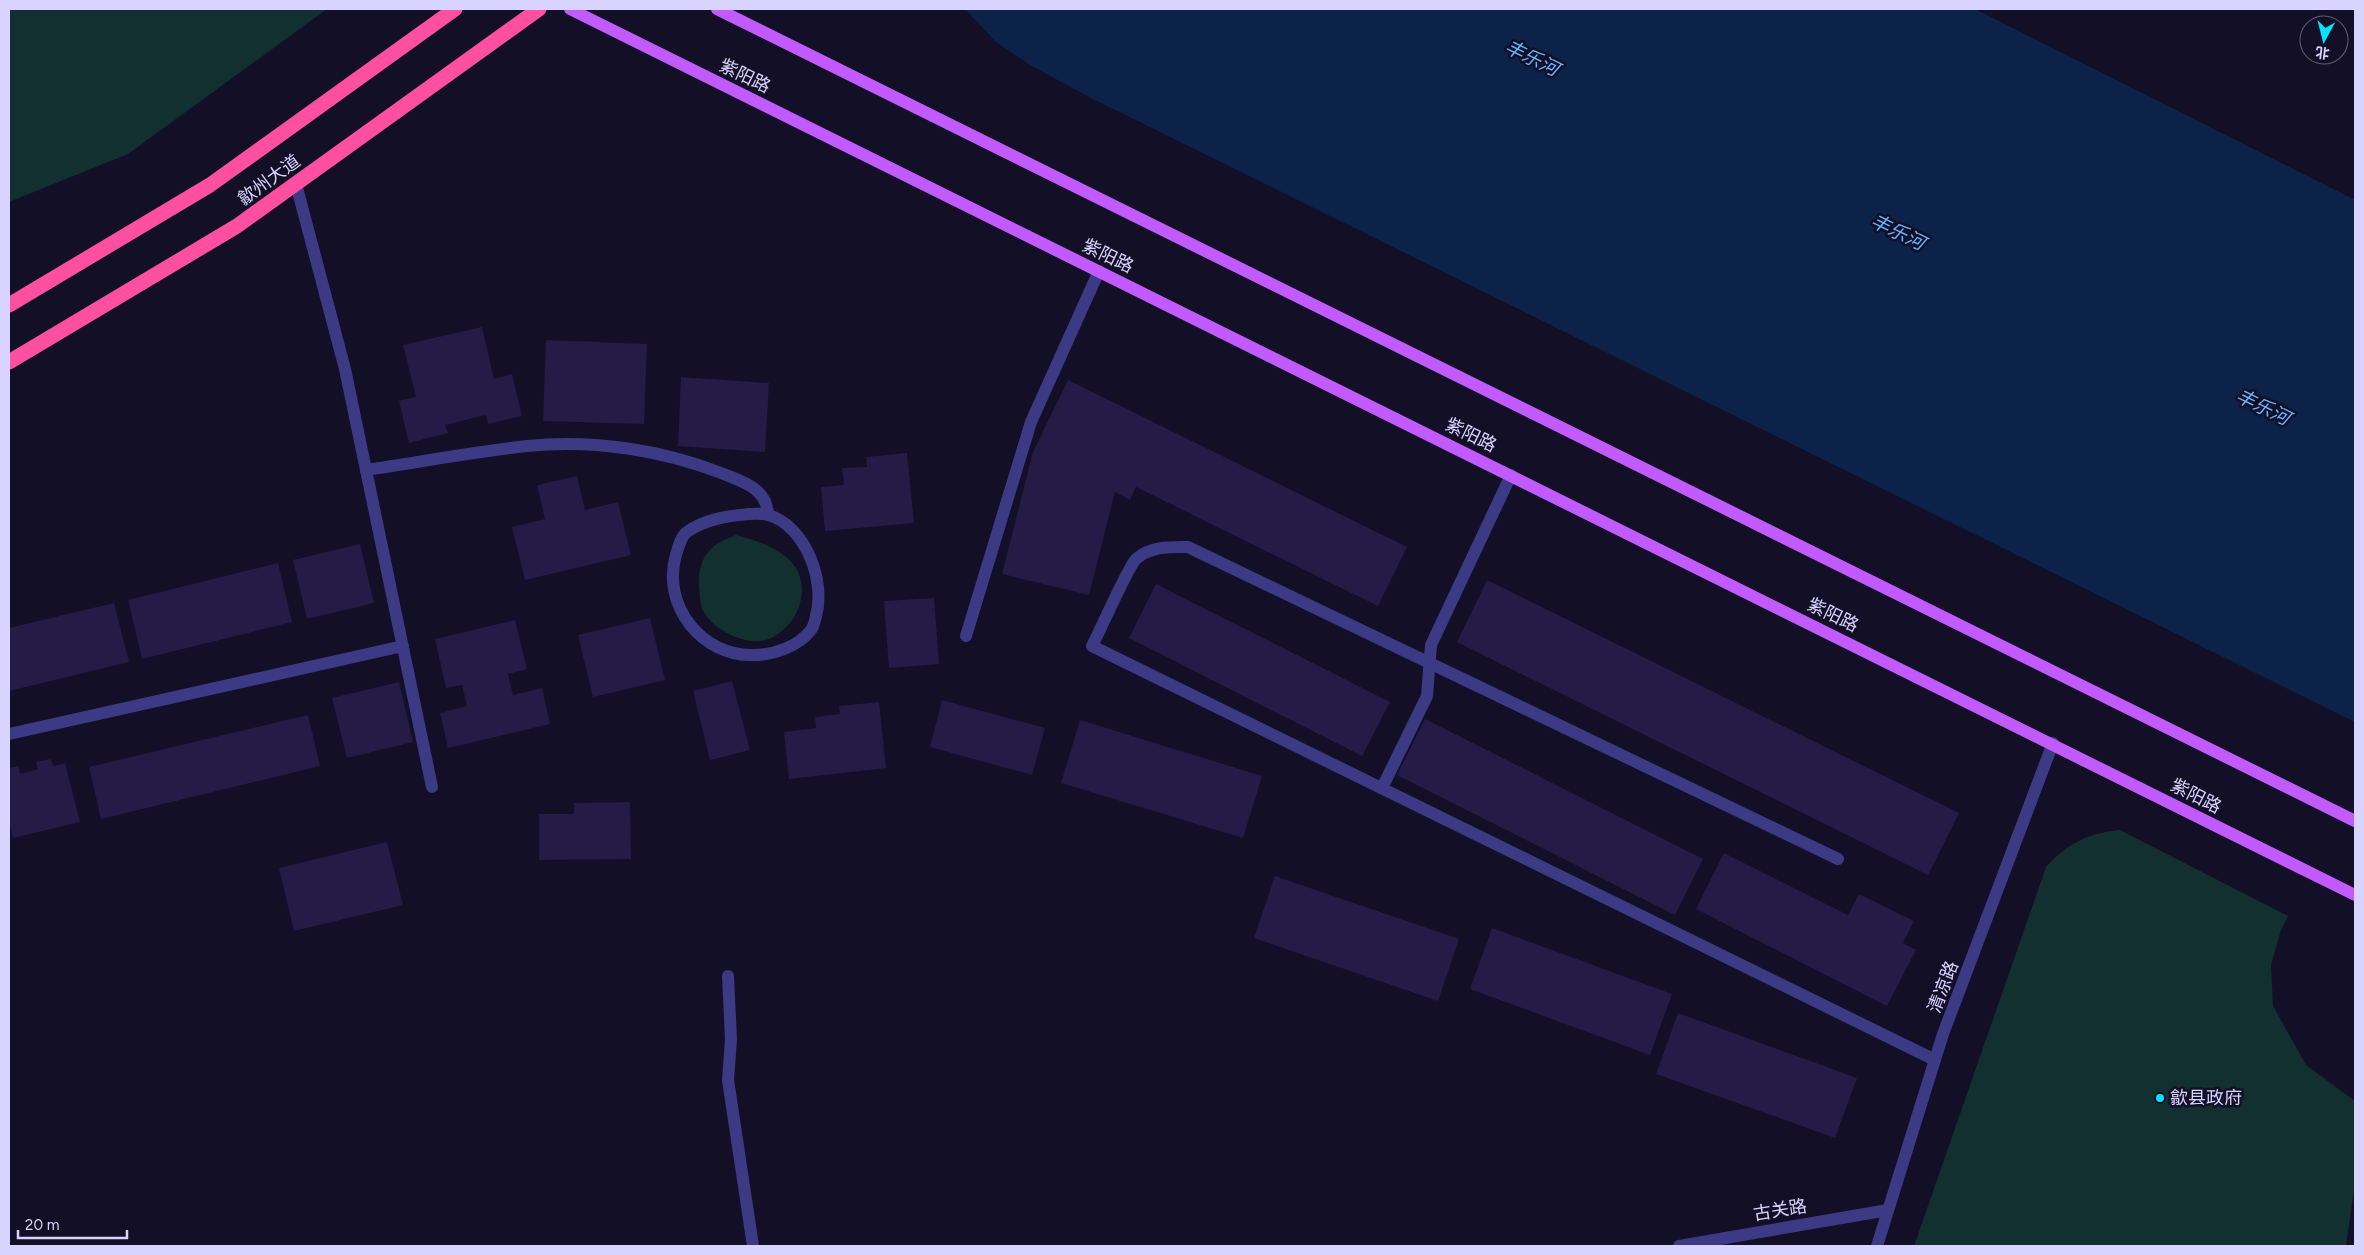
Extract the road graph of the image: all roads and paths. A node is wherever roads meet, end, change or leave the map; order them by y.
1 (455, 9) edge
2 (539, 9) edge
3 (570, 9) edge
4 (717, 9) edge
5 (296, 184) junction
6 (1099, 271) junction
7 (9, 305) edge
8 (9, 362) edge
9 (366, 470) junction
10 (1511, 475) junction
11 (768, 515) junction
12 (966, 636) dead end
13 (403, 646) junction
14 (1430, 663) junction
15 (9, 734) edge
16 (2052, 743) junction
17 (432, 787) dead end
18 (1382, 788) junction
19 (2355, 821) edge
20 (1838, 859) dead end
21 (2355, 895) edge
22 (728, 976) dead end
23 (1935, 1060) junction
24 (1888, 1210) junction
25 (753, 1246) edge
26 (1679, 1246) edge
27 (1877, 1246) edge

1 - 7 highway, 歙州大道
2 - 5 highway, 歙州大道
3 - 6 main road, 紫阳路
4 - 19 main road
5 - 8 highway, 歙州大道
5 - 9 street
6 - 10 main road, 紫阳路
6 - 12 street
9 - 11 street
9 - 13 street
10 - 14 street
10 - 16 main road, 紫阳路
11 - 11 street
13 - 15 street
13 - 17 street
14 - 18 street
14 - 18 street
14 - 20 street
16 - 21 main road, 紫阳路
16 - 23 street, 清凉路
18 - 23 street
22 - 25 street
23 - 24 street, 清凉路
24 - 26 street, 古关路
24 - 27 street, 清凉路

